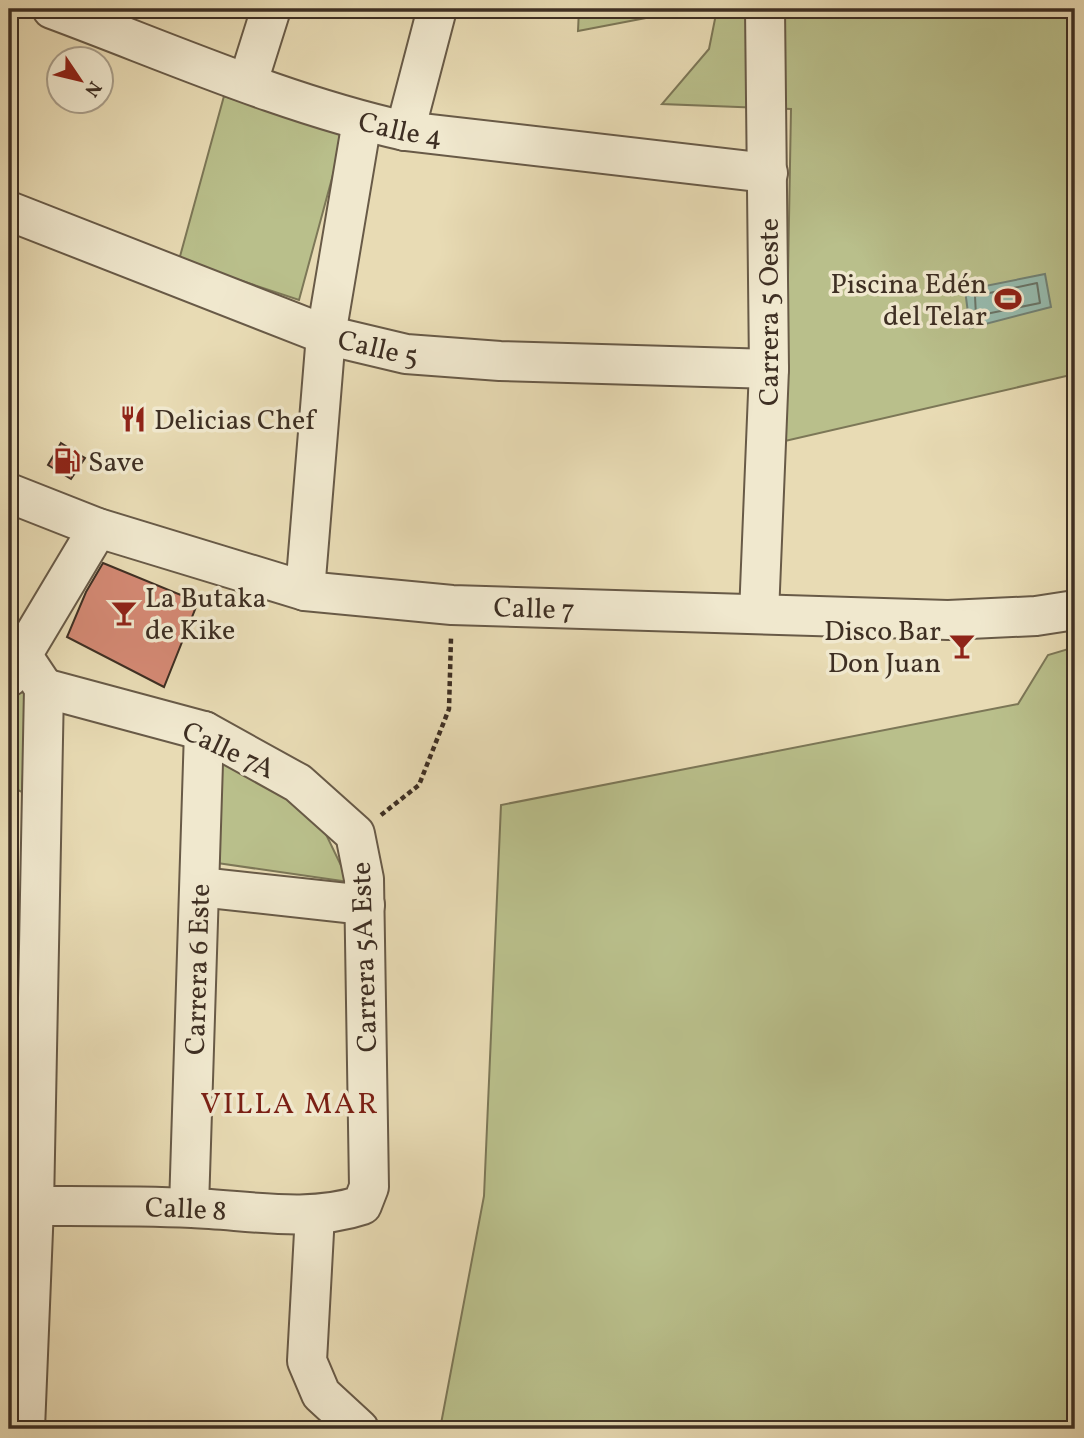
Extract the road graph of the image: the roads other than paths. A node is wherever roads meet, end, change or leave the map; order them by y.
1 (52, 9) edge
2 (271, 9) edge
3 (437, 9) edge
4 (765, 9) edge
5 (248, 82) junction
6 (362, 121) junction
7 (405, 131) junction
8 (768, 173) junction
9 (9, 211) edge
10 (326, 335) junction
11 (769, 369) junction
12 (9, 493) edge
13 (97, 528) junction
14 (305, 591) junction
15 (1075, 610) edge
16 (759, 614) junction
17 (25, 673) edge
18 (204, 731) junction
19 (355, 834) joint
20 (200, 887) junction
21 (365, 905) junction
22 (362, 1205) joint
23 (21, 1206) edge
24 (189, 1207) junction
25 (315, 1214) junction
26 (24, 1429) edge
27 (359, 1429) edge

1 - 5 street, Calle 4
2 - 5 street
3 - 7 street
4 - 8 street, Carrera 5 Oeste
5 - 6 street, Calle 4
6 - 7 street, Calle 4
6 - 10 street
7 - 8 street, Calle 4
8 - 11 street, Carrera 5 Oeste
9 - 10 street, Calle 5
10 - 11 street, Calle 5
10 - 14 street
11 - 16 street, Carrera 5 Oeste
12 - 13 street, Calle 7
13 - 14 street, Calle 7
13 - 17 street
14 - 16 street, Calle 7
15 - 16 street, Calle 7
17 - 18 street, Calle 7A
17 - 23 street
18 - 19 street, Calle 7A
18 - 20 street, Carrera 6 Este
19 - 21 street, Carrera 5A Este
20 - 21 street
20 - 24 street, Carrera 6 Este
21 - 22 street, Carrera 5A Este
22 - 25 street, Calle 8
23 - 24 street, Calle 8
23 - 26 street
24 - 25 street, Calle 8
25 - 27 street

